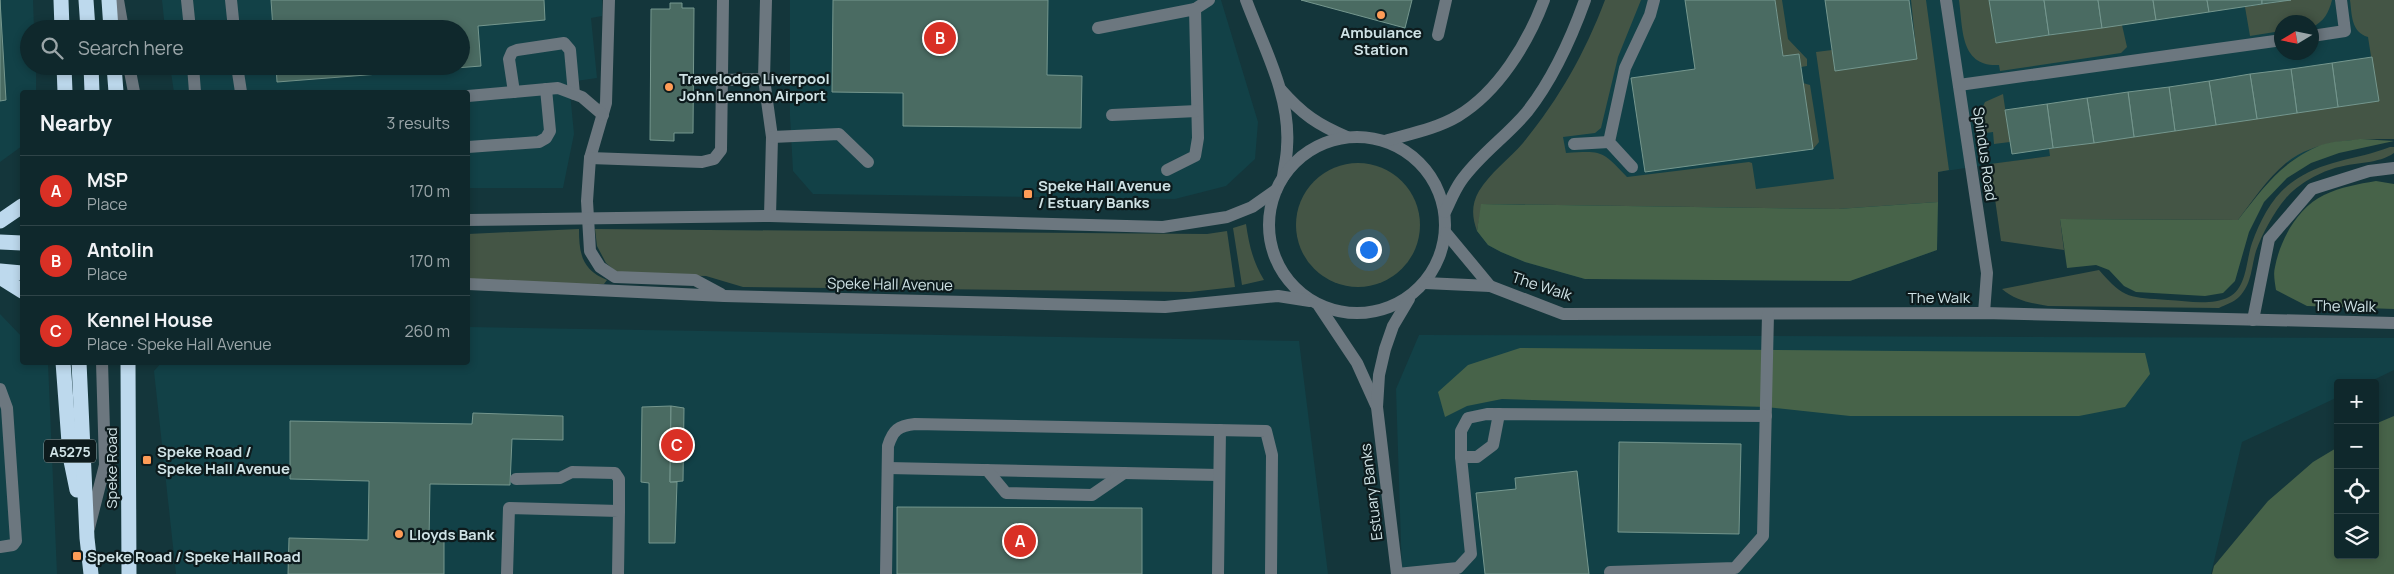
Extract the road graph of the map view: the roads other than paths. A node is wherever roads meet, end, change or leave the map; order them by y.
1 (61, 0) edge
2 (86, 0) edge
3 (109, 0) edge
4 (118, 0) edge
5 (187, 0) edge
6 (231, 0) edge
7 (609, 0) edge
8 (722, 0) edge
9 (766, 0) edge
10 (1209, 0) edge
11 (1246, 0) edge
12 (1446, 0) edge
13 (1544, 0) edge
14 (1585, 0) edge
15 (1654, 0) edge
16 (1946, 0) edge
17 (2341, 0) edge
18 (1195, 9) junction
19 (62, 20) edge
20 (87, 20) edge
21 (110, 20) edge
22 (121, 20) edge
23 (189, 20) edge
24 (233, 20) edge
25 (1098, 28) dead end
26 (1438, 35) dead end
27 (2319, 35) edge
28 (2274, 41) edge
29 (64, 75) edge
30 (91, 75) edge
31 (115, 75) edge
32 (131, 75) edge
33 (194, 75) edge
34 (238, 75) edge
35 (721, 80) junction
36 (764, 80) junction
37 (1959, 85) junction
38 (1280, 88) junction
39 (546, 89) junction
40 (64, 90) edge
41 (92, 90) edge
42 (116, 90) edge
43 (134, 90) edge
44 (195, 90) edge
45 (241, 90) edge
46 (514, 92) junction
47 (574, 94) junction
48 (470, 96) edge
49 (1197, 111) junction
50 (603, 115) junction
51 (1112, 115) dead end
52 (772, 137) junction
53 (1347, 137) junction
54 (1385, 141) junction
55 (1609, 142) junction
56 (1574, 144) dead end
57 (470, 147) edge
58 (590, 158) junction
59 (868, 162) dead end
60 (1632, 167) dead end
61 (2394, 168) edge
62 (1167, 170) dead end
63 (1283, 177) junction
64 (1276, 190) junction
65 (20, 207) edge
66 (1445, 212) junction
67 (770, 216) junction
68 (587, 217) junction
69 (470, 220) edge
70 (0, 221) edge
71 (1446, 233) junction
72 (0, 242) edge
73 (20, 243) edge
74 (0, 271) edge
75 (20, 273) edge
76 (0, 277) edge
77 (1425, 283) junction
78 (470, 284) edge
79 (1490, 286) junction
80 (20, 290) edge
81 (724, 296) junction
82 (1410, 297) junction
83 (1315, 303) junction
84 (1984, 313) junction
85 (1768, 314) junction
86 (2254, 320) junction
87 (2394, 323) edge
88 (63, 365) edge
89 (79, 365) edge
90 (102, 365) edge
91 (128, 365) edge
92 (0, 389) edge
93 (3, 407) edge
94 (1377, 407) junction
95 (1498, 414) junction
96 (1766, 416) junction
97 (1220, 430) junction
98 (5, 452) edge
99 (1461, 457) junction
100 (888, 468) junction
101 (987, 470) junction
102 (1124, 473) junction
103 (1219, 474) junction
104 (516, 478) dead end
105 (619, 511) junction
106 (87, 538) junction
107 (0, 547) edge
108 (1461, 571) edge
109 (1610, 572) dead end
110 (91, 574) edge
111 (129, 574) edge
112 (508, 574) edge
113 (618, 574) edge
114 (886, 574) edge
115 (1218, 574) edge
116 (1271, 574) edge
117 (1397, 574) edge

1 - 19 highway
2 - 20 highway
3 - 21 highway
4 - 22 street
5 - 23 street
6 - 24 street
7 - 50 street
8 - 35 street
9 - 36 street
10 - 18 street
11 - 38 street
12 - 26 street
13 - 54 street
14 - 66 street
15 - 55 street
16 - 37 street, Spindus Road
17 - 27 street
18 - 25 street
18 - 49 street
28 - 37 street
29 - 40 highway
30 - 41 highway
31 - 42 highway
32 - 43 street
33 - 44 street
34 - 45 street
35 - 36 street
35 - 58 street
36 - 52 street
37 - 84 street, Spindus Road
38 - 53 street
38 - 63 street
39 - 46 street
39 - 47 street
39 - 57 street
46 - 47 street
46 - 48 street
47 - 50 street
49 - 51 street
49 - 62 street
50 - 58 street
52 - 59 street
52 - 67 street
53 - 54 street
53 - 63 street
54 - 66 street
55 - 56 street
55 - 60 street
58 - 68 street
61 - 86 street
63 - 64 street
64 - 67 street
64 - 83 street
65 - 70 highway
66 - 71 street
67 - 68 street
68 - 69 street
68 - 81 street
71 - 77 street
71 - 79 street, The Walk
72 - 73 highway
74 - 75 highway
76 - 80 highway
77 - 79 street, The Walk
77 - 82 street
78 - 81 street, Speke Hall Avenue
79 - 85 street, The Walk
81 - 83 street, Speke Hall Avenue
82 - 83 street
82 - 94 street, Estuary Banks
83 - 94 street, Estuary Banks
84 - 85 street, The Walk
84 - 86 street, The Walk
85 - 96 street
86 - 87 street, The Walk
88 - 106 highway, A5275
89 - 106 highway, Speke Road
90 - 106 street
91 - 111 highway, Speke Road
92 - 93 street
93 - 98 street
94 - 117 street, Estuary Banks
95 - 96 street
95 - 99 street
95 - 99 street
96 - 109 street
97 - 100 street
97 - 103 street
97 - 116 street
98 - 107 street
99 - 108 street
100 - 101 street
100 - 114 street
101 - 102 street
101 - 102 street
102 - 103 street
103 - 115 street
104 - 105 street
105 - 112 street
105 - 113 street
106 - 110 highway, Speke Road
108 - 117 street

